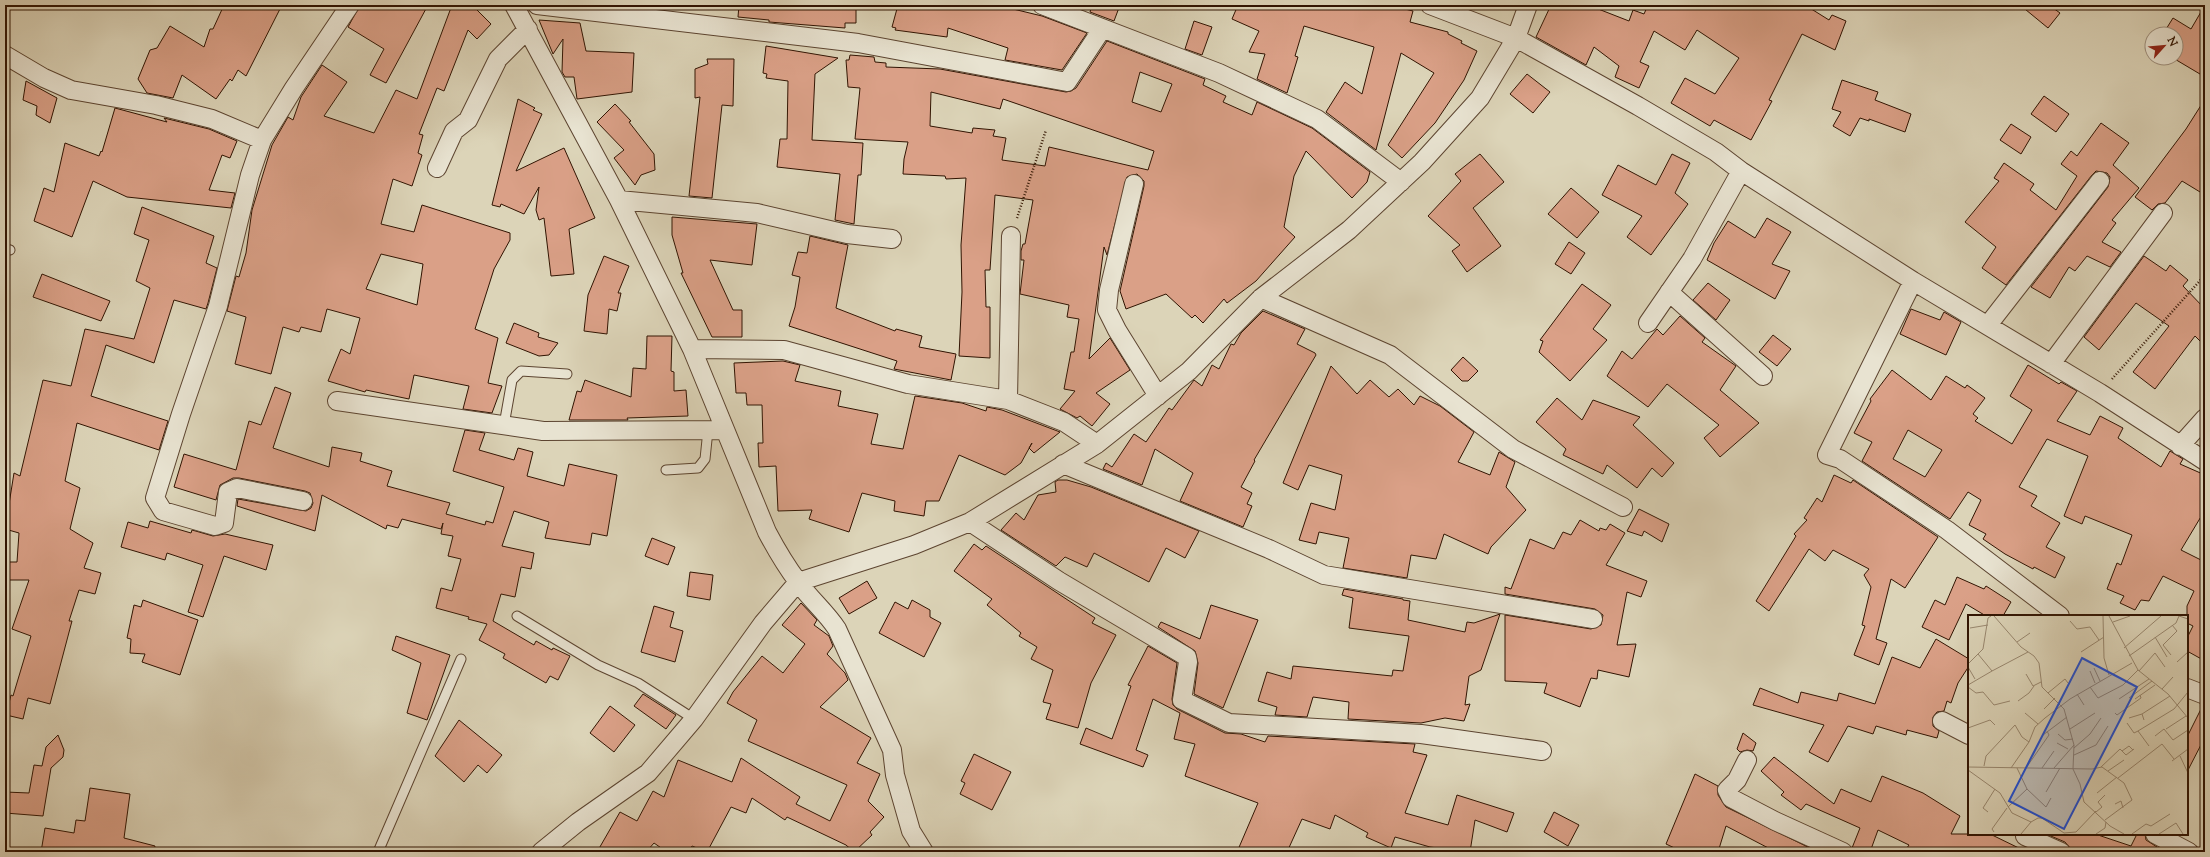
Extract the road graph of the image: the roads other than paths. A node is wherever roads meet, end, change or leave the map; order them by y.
1 (350, 5) edge
2 (514, 5) edge
3 (537, 5) edge
4 (1042, 5) edge
5 (1430, 5) edge
6 (1528, 5) edge
7 (528, 28) junction
8 (1102, 29) junction
9 (1516, 38) junction
10 (5, 55) edge
11 (262, 140) junction
12 (437, 168) dead end
13 (1741, 171) junction
14 (2100, 181) dead end
15 (1401, 182) junction
16 (1134, 184) dead end
17 (619, 200) junction
18 (2163, 213) dead end
19 (1011, 236) road end
20 (892, 239) dead end
21 (1913, 281) junction
22 (1669, 292) junction
23 (1261, 298) junction
24 (1648, 323) dead end
25 (1988, 325) junction
26 (692, 349) junction
27 (2051, 364) junction
28 (567, 374) dead end
29 (1763, 376) dead end
30 (1158, 396) junction
31 (1008, 400) junction
32 (337, 401) dead end
33 (2205, 418) edge
34 (504, 425) junction
35 (716, 430) junction
36 (1097, 444) junction
37 (2180, 446) junction
38 (2205, 461) edge
39 (1063, 464) junction
40 (666, 470) dead end
41 (303, 500) dead end
42 (1623, 507) dead end
43 (970, 522) junction
44 (798, 582) junction
45 (2059, 615) edge
46 (517, 616) dead end
47 (1593, 619) dead end
48 (461, 659) dead end
49 (2188, 688) edge
50 (2205, 695) edge
51 (694, 719) junction
52 (1942, 721) dead end
53 (1968, 735) edge
54 (1542, 751) dead end
55 (1747, 760) dead end
56 (2157, 835) edge
57 (2025, 836) dead end
58 (378, 852) edge
59 (541, 852) edge
60 (924, 852) edge
61 (1843, 852) edge
62 (2061, 852) edge
63 (2189, 852) edge

1 - 11 street
2 - 7 street
3 - 8 street
4 - 8 street
5 - 9 street
6 - 9 street
7 - 12 street
7 - 17 street
8 - 15 street
9 - 13 street
9 - 15 street
10 - 11 street
11 - 41 street
13 - 21 street
13 - 22 street
14 - 25 street
15 - 23 street
16 - 30 street
17 - 20 street
17 - 26 street
18 - 27 street
19 - 31 street
21 - 25 street
21 - 45 street
22 - 24 street
22 - 29 street
23 - 30 street
23 - 42 street
25 - 27 street
26 - 31 street
26 - 35 street
27 - 37 street
28 - 34 lane
30 - 36 street
31 - 36 street
32 - 34 street
33 - 37 street
34 - 35 street
35 - 40 lane
35 - 44 street
36 - 39 street
37 - 38 street
39 - 43 street
39 - 47 street
43 - 44 street
43 - 54 street
44 - 51 street
44 - 60 street
46 - 51 lane
48 - 58 lane
49 - 50 street
51 - 59 street
52 - 53 street
55 - 61 street
56 - 63 street
57 - 62 street

